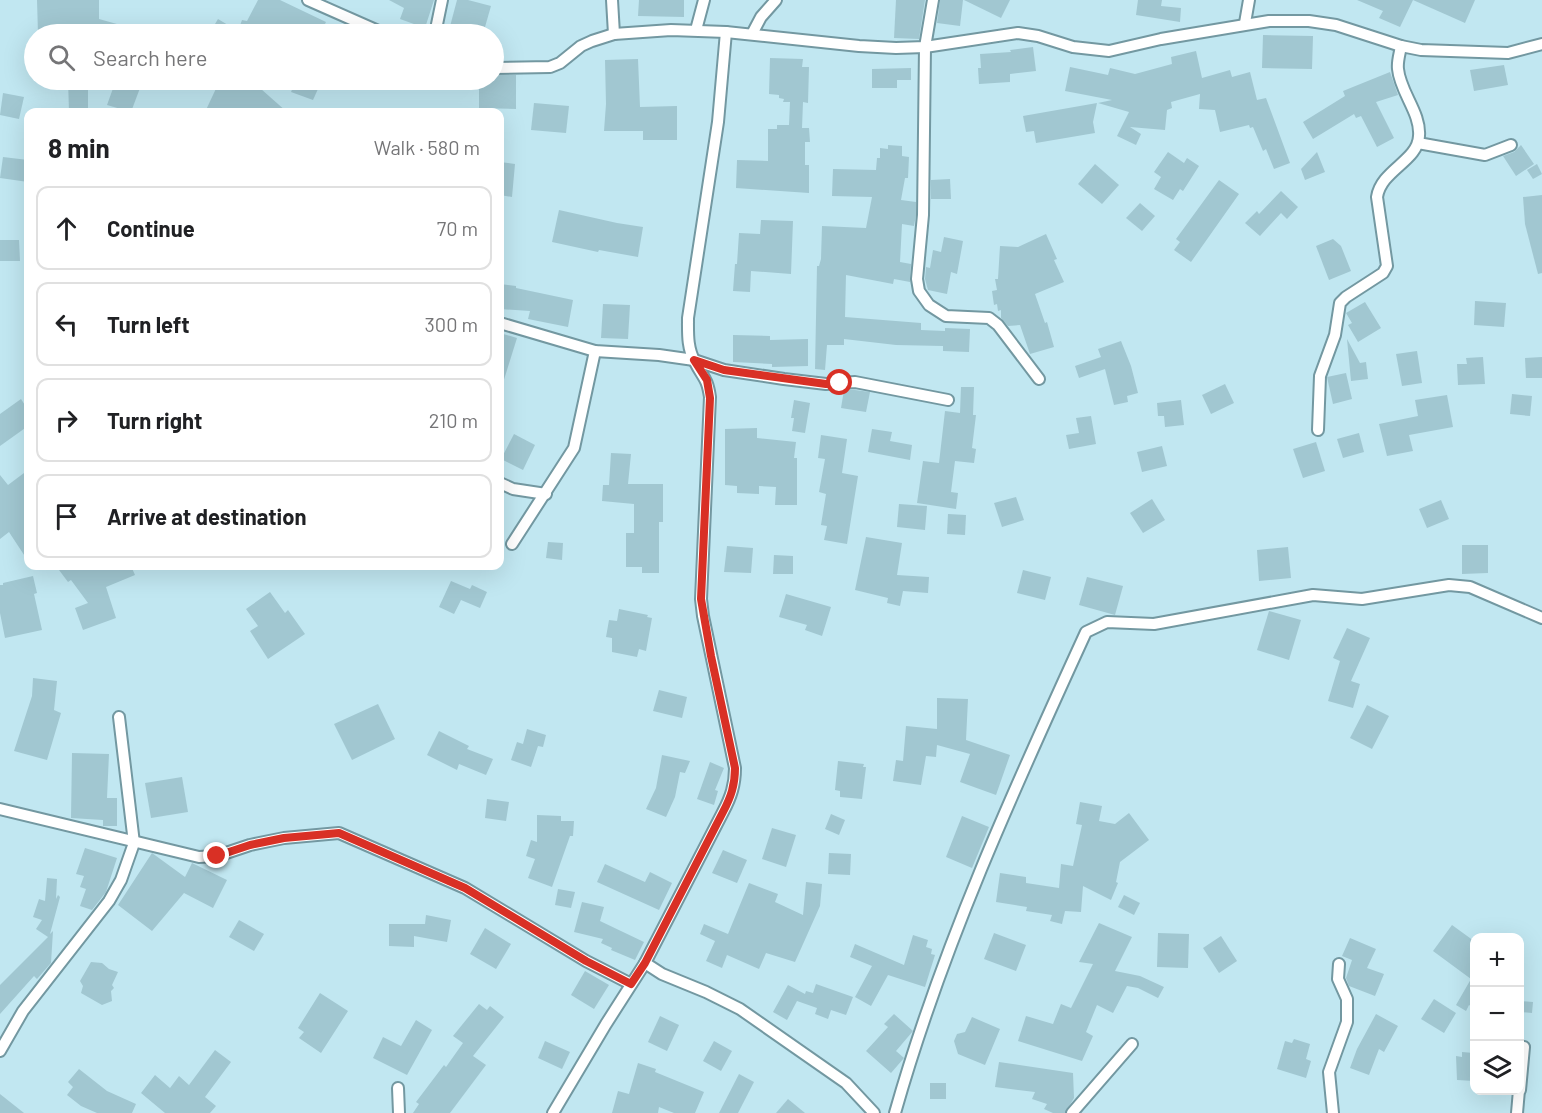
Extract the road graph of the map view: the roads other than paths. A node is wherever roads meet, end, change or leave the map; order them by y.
1 (308, 0) edge
2 (442, 0) edge
3 (612, 0) edge
4 (704, 0) edge
5 (776, 0) edge
6 (933, 0) edge
7 (1249, 0) edge
8 (1245, 23) junction
9 (362, 24) edge
10 (437, 24) edge
11 (696, 30) junction
12 (726, 32) junction
13 (614, 34) junction
14 (752, 34) junction
15 (1542, 45) edge
16 (1401, 46) junction
17 (925, 47) junction
18 (504, 68) edge
19 (1418, 143) junction
20 (1511, 146) dead end
21 (504, 324) edge
22 (595, 351) junction
23 (694, 360) junction
24 (1039, 379) dead end
25 (948, 400) dead end
26 (1318, 430) dead end
27 (504, 485) edge
28 (546, 494) junction
29 (512, 544) dead end
30 (1542, 618) edge
31 (119, 717) dead end
32 (0, 809) edge
33 (134, 843) junction
34 (645, 963) junction
35 (1339, 964) dead end
36 (631, 984) junction
37 (1132, 1044) dead end
38 (0, 1051) edge
39 (398, 1088) dead end
40 (1519, 1095) edge
41 (399, 1113) edge
42 (554, 1113) edge
43 (874, 1113) edge
44 (895, 1113) edge
45 (1072, 1113) edge
46 (1333, 1113) edge
47 (1517, 1113) edge

1 - 9 street
2 - 10 street
3 - 13 street
4 - 11 street
5 - 14 street
6 - 17 street
7 - 8 street
8 - 16 street
8 - 17 street
11 - 12 street
11 - 13 street
12 - 14 street
12 - 23 street
13 - 18 street
14 - 17 street
15 - 16 street
16 - 19 street
17 - 24 street
19 - 20 street
19 - 26 street
21 - 22 street
22 - 23 street
22 - 28 street
23 - 25 street
23 - 34 street
27 - 28 street
28 - 29 street
30 - 44 street
31 - 33 street
32 - 33 street
33 - 36 street
33 - 38 street
34 - 36 street
34 - 43 street
35 - 46 street
36 - 42 street
37 - 45 street
39 - 41 street
40 - 47 street

